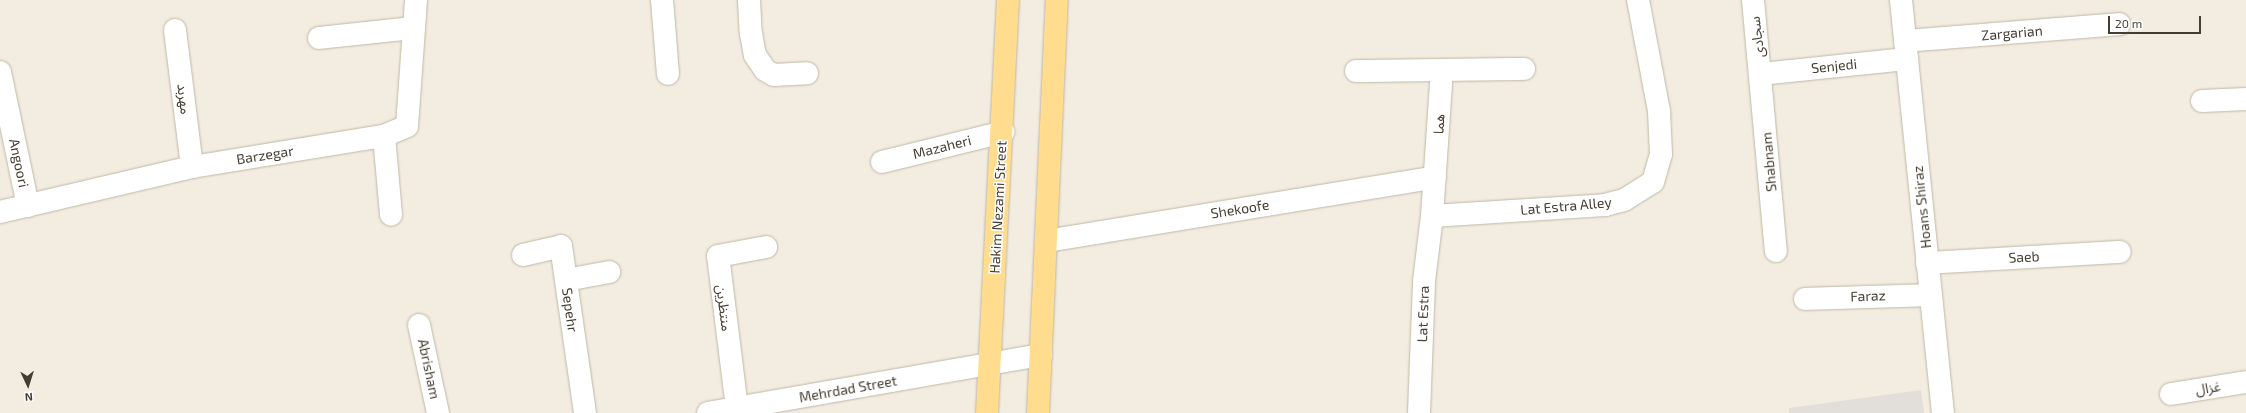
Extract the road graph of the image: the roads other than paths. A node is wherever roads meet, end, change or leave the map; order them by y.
1 (416, 0) edge
2 (662, 0) edge
3 (749, 0) edge
4 (1008, 0) edge
5 (1057, 0) edge
6 (1638, 0) edge
7 (1753, 0) edge
8 (1901, 0) edge
9 (2119, 24) dead end
10 (413, 28) junction
11 (175, 30) dead end
12 (319, 38) dead end
13 (1906, 50) junction
14 (1524, 68) dead end
15 (1442, 70) junction
16 (0, 72) edge
17 (1356, 72) dead end
18 (807, 73) dead end
19 (668, 74) dead end
20 (1761, 74) junction
21 (2246, 99) edge
22 (2202, 101) dead end
23 (1002, 132) junction
24 (384, 136) junction
25 (882, 162) dead end
26 (192, 167) junction
27 (1435, 177) junction
28 (28, 206) junction
29 (0, 212) edge
30 (391, 214) dead end
31 (1432, 216) junction
32 (1046, 241) junction
33 (766, 247) dead end
34 (1776, 251) dead end
35 (2120, 252) dead end
36 (523, 255) dead end
37 (1928, 263) junction
38 (608, 272) dead end
39 (566, 280) junction
40 (1931, 295) junction
41 (1805, 299) dead end
42 (419, 324) dead end
43 (1041, 355) junction
44 (989, 365) junction
45 (2246, 382) edge
46 (2171, 394) dead end
47 (737, 408) junction
48 (438, 413) edge
49 (585, 413) edge
50 (708, 413) edge
51 (987, 413) edge
52 (1038, 413) edge
53 (1419, 413) edge
54 (1943, 413) edge

1 - 10 street, Barzegar
2 - 19 street
3 - 18 street
4 - 23 main road, Hakim Nezami Street
5 - 32 main road
6 - 31 street, Lat Estra Alley
7 - 20 street, سجادی
8 - 13 street, Hoans Shiraz
9 - 13 street, Zargarian
10 - 12 street
10 - 24 street, Barzegar
11 - 26 street, مهربد
13 - 20 street, Senjedi
13 - 37 street, Hoans Shiraz
14 - 15 street
15 - 17 street
15 - 27 street, هما
16 - 28 street, Angoori
20 - 34 street, Shabnam
21 - 22 street
23 - 25 street, Mazaheri
23 - 44 main road, Hakim Nezami Street
24 - 26 street, Barzegar
24 - 30 street
26 - 28 street, Barzegar
27 - 31 street, هما
27 - 32 street, Shekoofe
28 - 29 street, Barzegar
31 - 53 street, Lat Estra
32 - 43 main road
33 - 47 street, منتظرین
35 - 37 street, Saeb
36 - 39 street, Sepehr
37 - 40 street, Hoans Shiraz
38 - 39 street
39 - 49 street, Sepehr
40 - 41 street, Faraz
40 - 54 street, Hoans Shiraz
42 - 48 street, Abrisham
43 - 44 street, Mehrdad Street
43 - 52 main road
44 - 47 street, Mehrdad Street
44 - 51 main road, Hakim Nezami Street
45 - 46 street, غزال
47 - 50 street, Mehrdad Street

